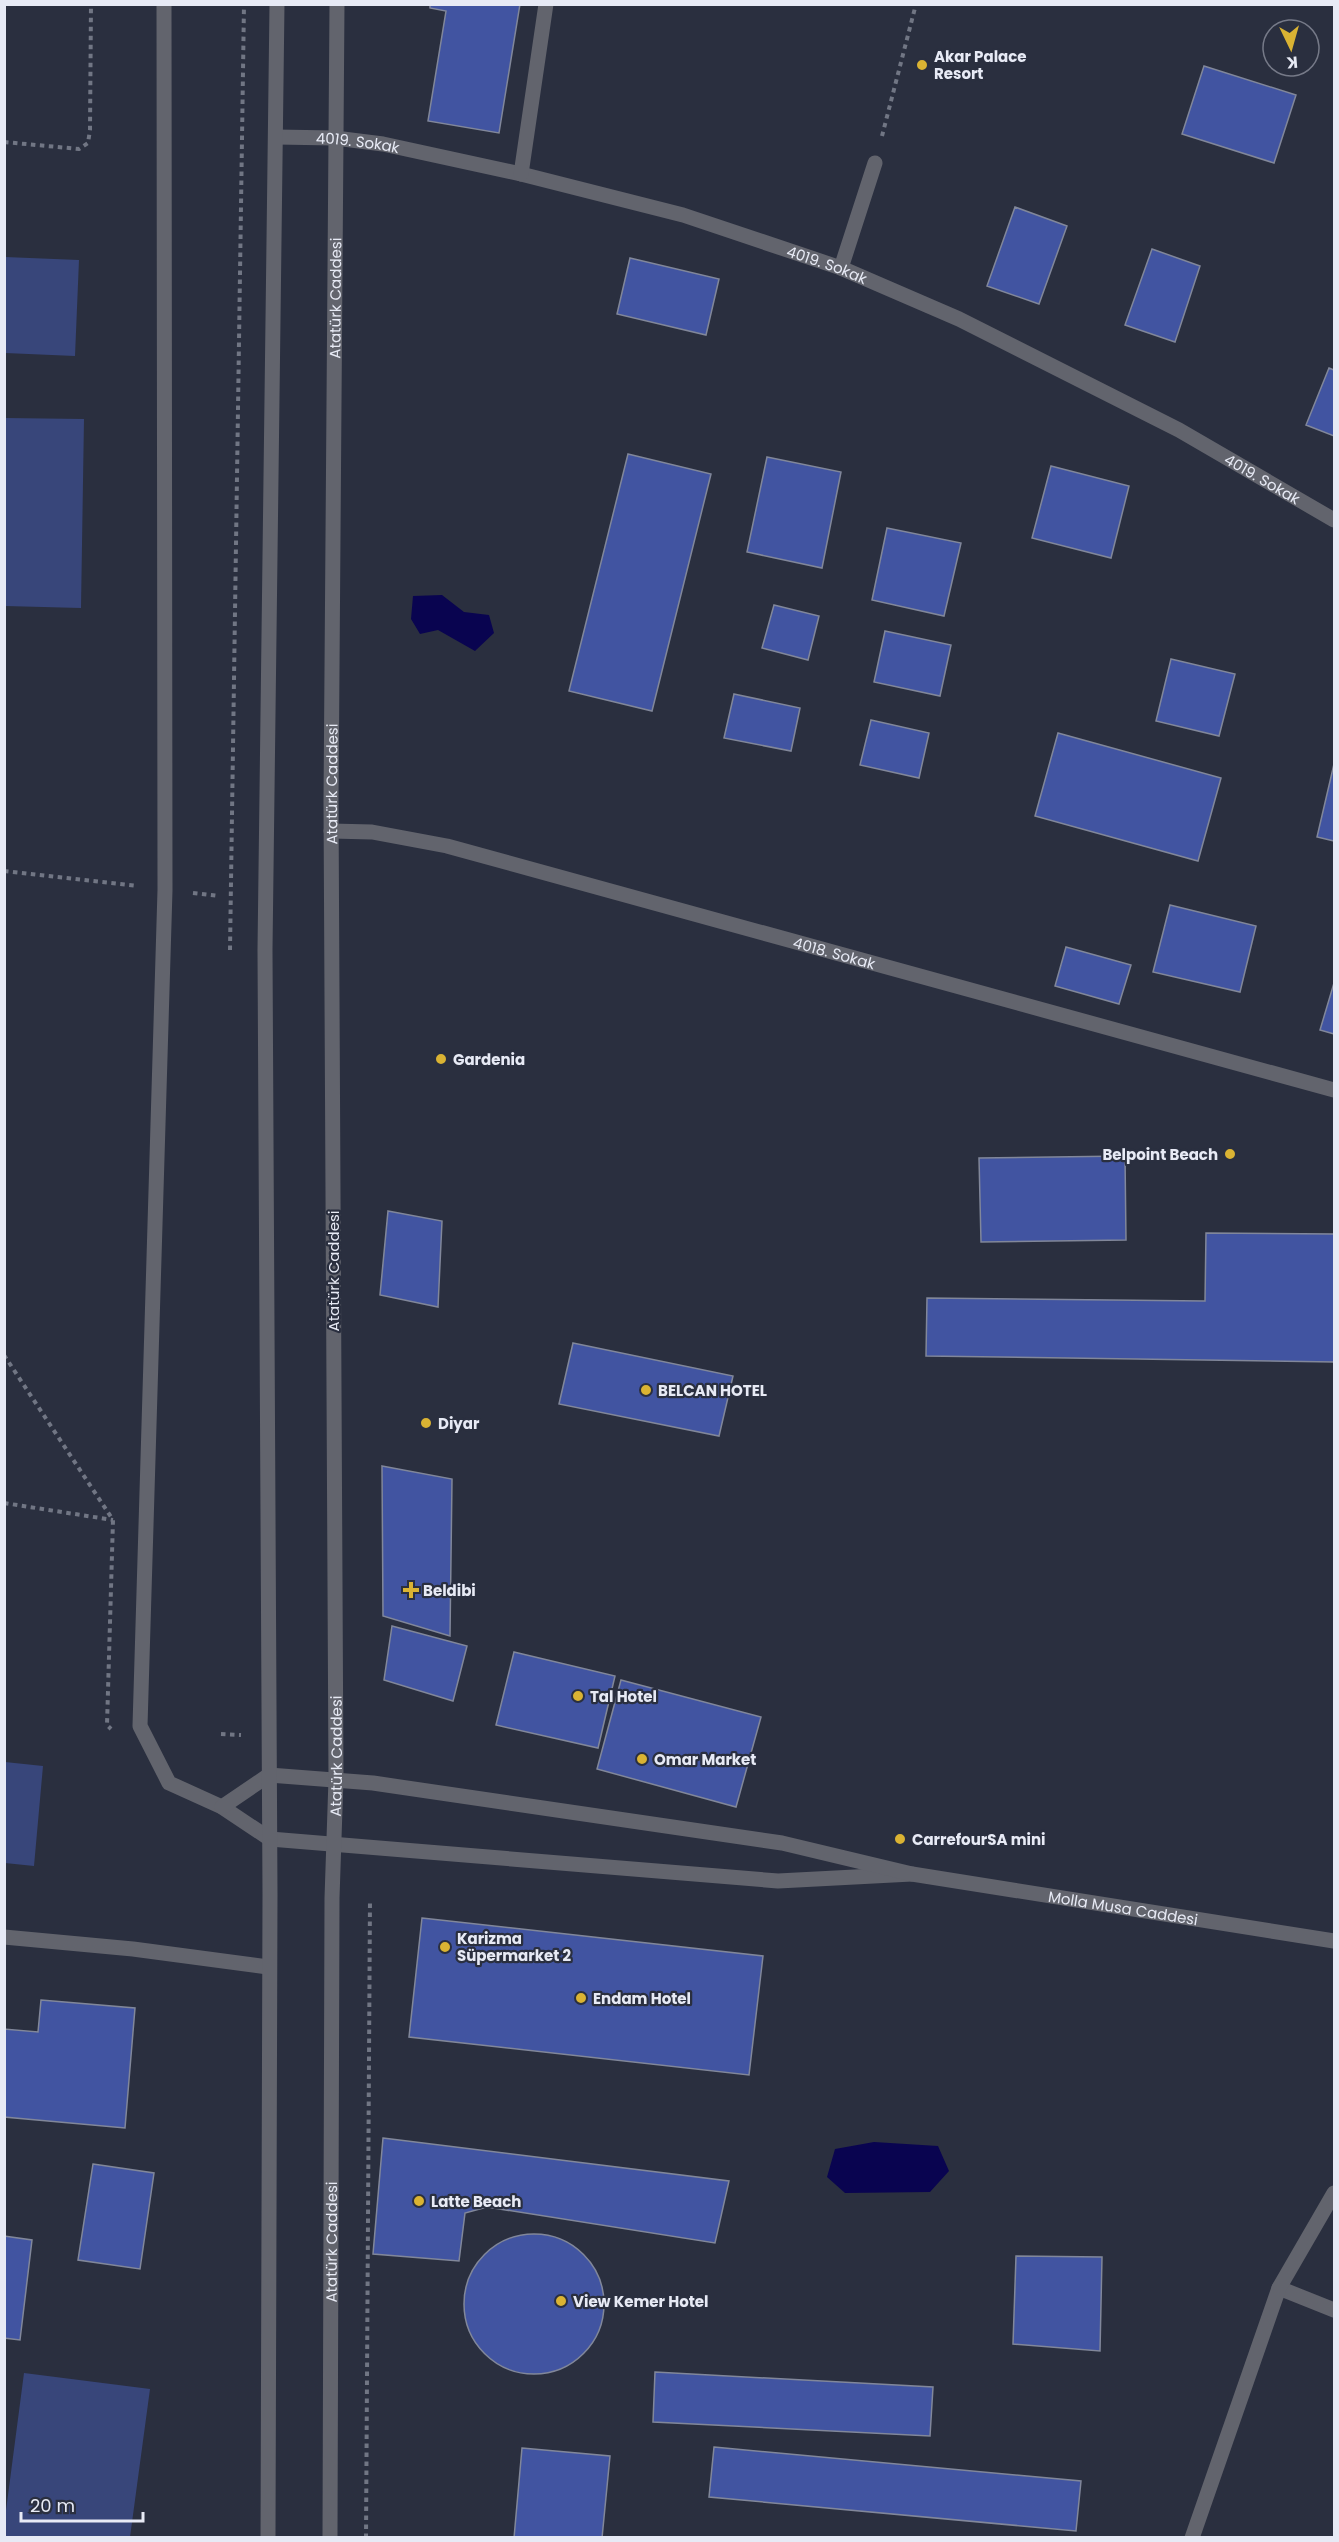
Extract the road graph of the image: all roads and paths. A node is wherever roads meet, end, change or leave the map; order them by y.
1 (91, 4) edge
2 (164, 4) edge
3 (244, 4) edge
4 (277, 4) edge
5 (337, 4) edge
6 (546, 4) edge
7 (916, 4) edge
8 (276, 138) junction
9 (335, 138) junction
10 (4, 142) edge
11 (874, 163) joint
12 (520, 174) junction
13 (841, 268) junction
14 (1335, 520) edge
15 (331, 831) junction
16 (4, 871) edge
17 (165, 890) junction
18 (219, 896) dead end
19 (230, 950) dead end
20 (1335, 1090) edge
21 (4, 1355) edge
22 (4, 1503) edge
23 (113, 1520) junction
24 (115, 1733) dead end
25 (269, 1774) junction
26 (336, 1779) junction
27 (222, 1807) junction
28 (270, 1839) junction
29 (333, 1843) junction
30 (912, 1874) junction
31 (370, 1899) dead end
32 (4, 1937) edge
33 (1335, 1941) edge
34 (268, 1967) junction
35 (1335, 2193) edge
36 (1279, 2288) junction
37 (1335, 2310) edge
38 (268, 2538) edge
39 (330, 2538) edge
40 (366, 2538) edge
41 (1192, 2538) edge

1 - 10 path
2 - 17 street
3 - 19 path
4 - 8 street
5 - 9 street, Atatürk Caddesi
6 - 12 street
7 - 11 path
8 - 9 street, 4019. Sokak
8 - 25 street
9 - 12 street, 4019. Sokak
9 - 15 street, Atatürk Caddesi
11 - 13 street
12 - 13 street, 4019. Sokak
13 - 14 street, 4019. Sokak
15 - 20 street, 4018. Sokak
15 - 26 street, Atatürk Caddesi
16 - 17 path
17 - 18 path
17 - 27 street
21 - 23 path
22 - 23 path
23 - 24 path
25 - 26 street
25 - 27 street
25 - 28 street
26 - 29 street, Atatürk Caddesi
26 - 30 street
27 - 28 street
28 - 29 street
28 - 34 street
29 - 30 street
29 - 39 street, Atatürk Caddesi
30 - 33 street, Molla Musa Caddesi
31 - 40 path
32 - 34 street
34 - 38 street
35 - 36 street
36 - 37 street
36 - 41 street

